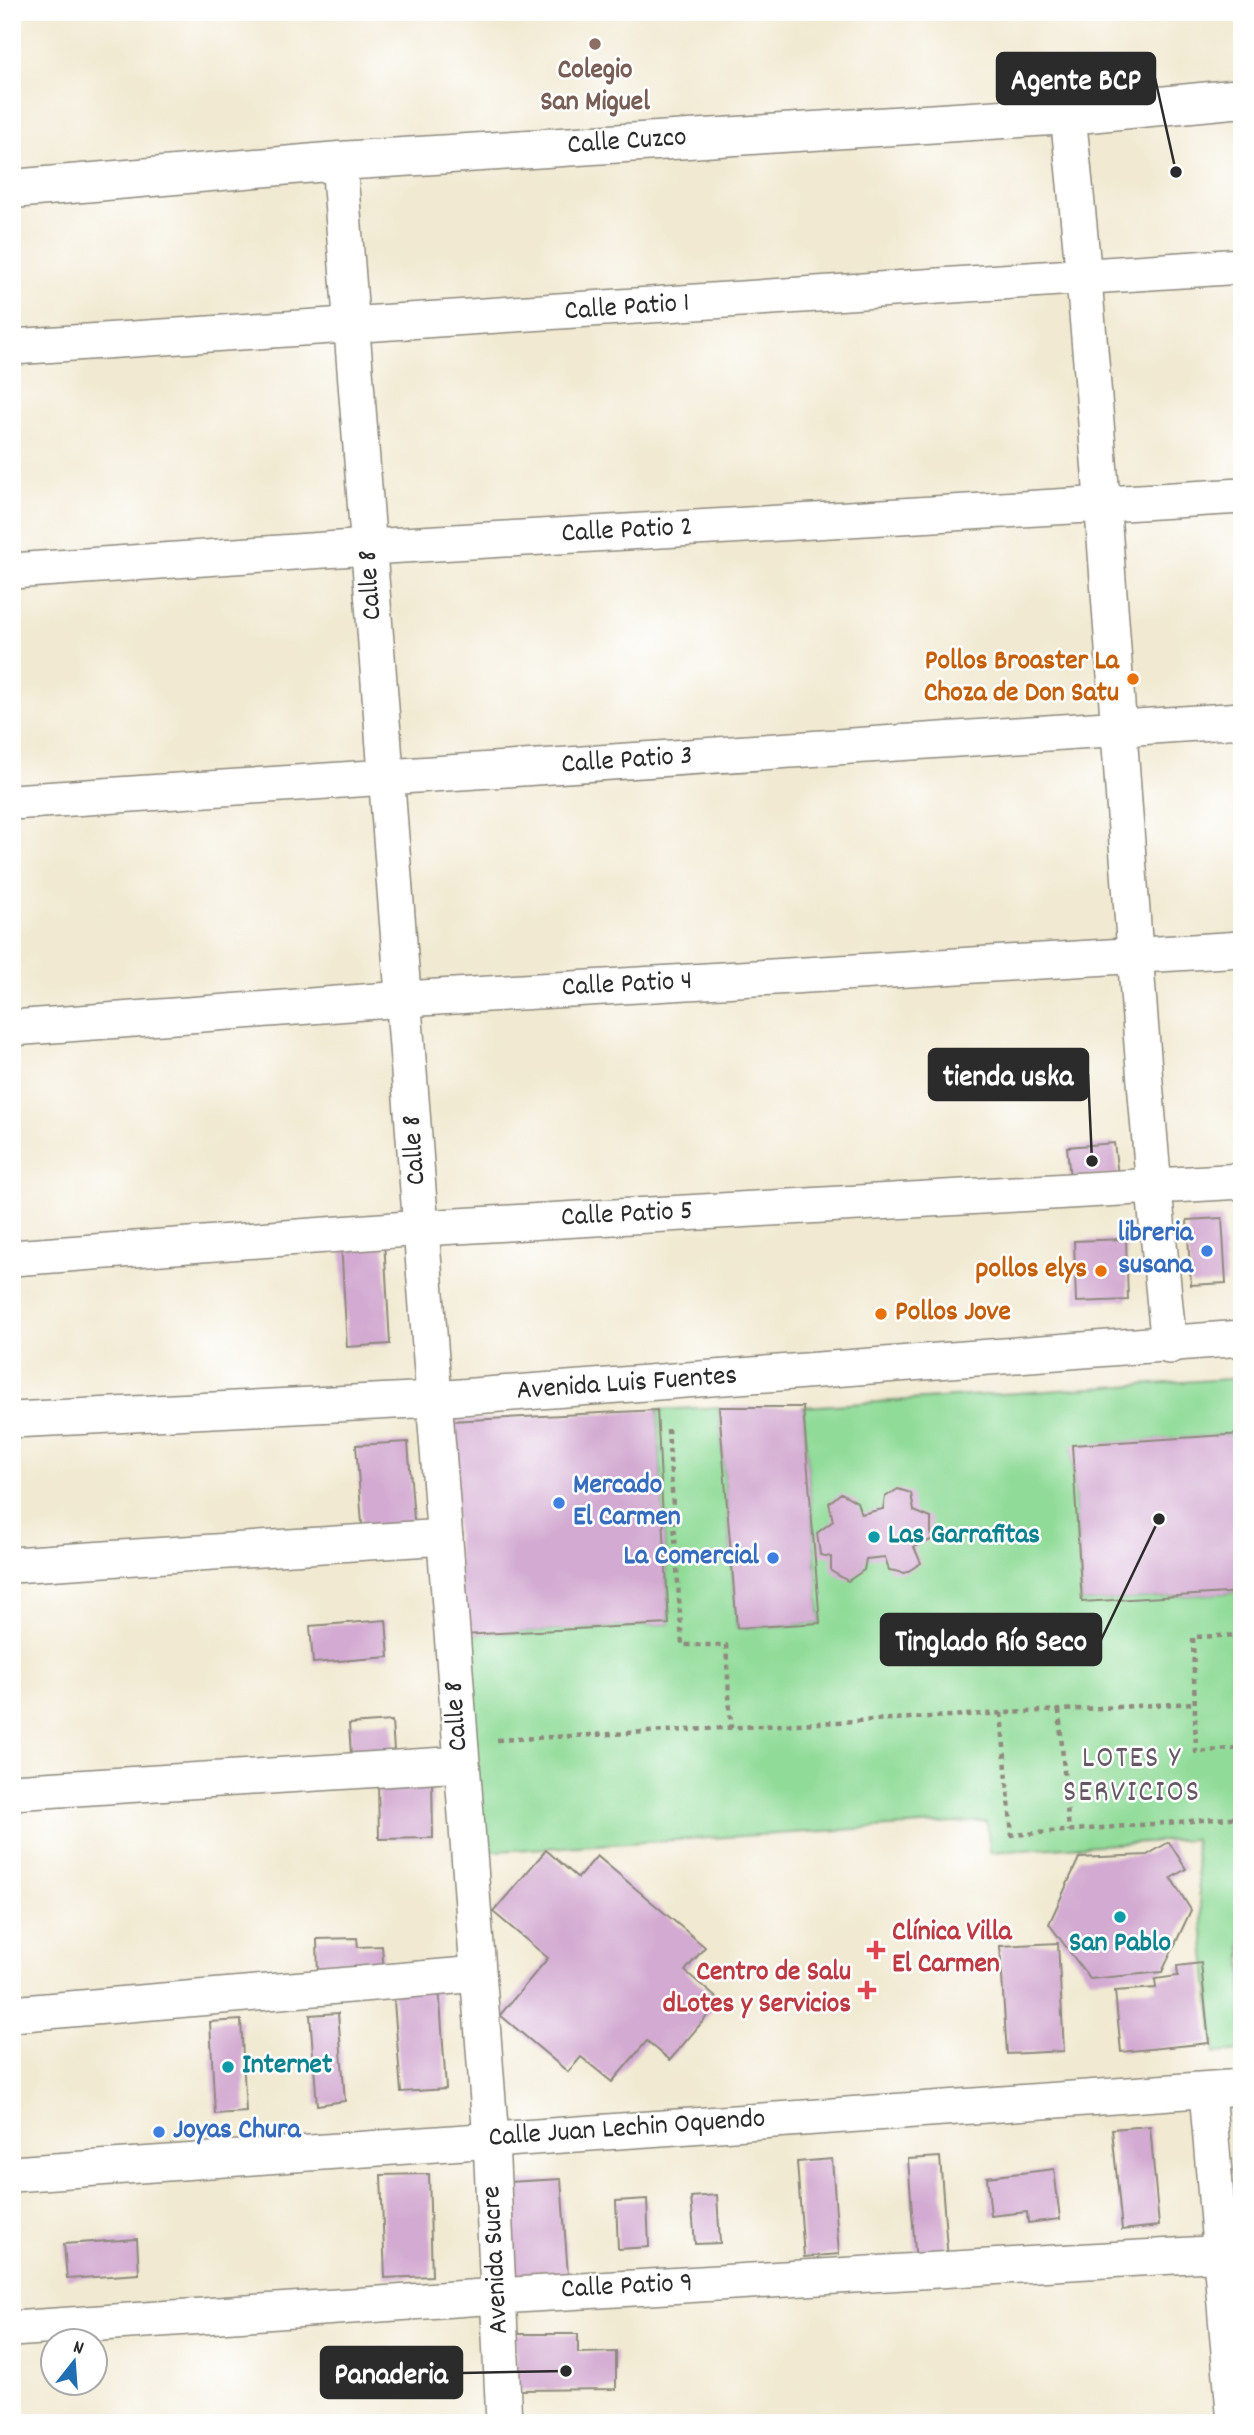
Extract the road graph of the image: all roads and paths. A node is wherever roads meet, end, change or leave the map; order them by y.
1 (1242, 98) edge
2 (1068, 114) junction
3 (339, 161) junction
4 (12, 189) edge
5 (1242, 266) edge
6 (1085, 278) junction
7 (352, 327) junction
8 (12, 347) edge
9 (1242, 496) edge
10 (1100, 505) junction
11 (369, 547) junction
12 (12, 571) edge
13 (1242, 720) edge
14 (1116, 729) junction
15 (387, 775) junction
16 (12, 802) edge
17 (1242, 949) edge
18 (1134, 957) junction
19 (404, 999) junction
20 (12, 1028) edge
21 (1242, 1181) edge
22 (1153, 1188) junction
23 (422, 1227) junction
24 (12, 1258) edge
25 (1242, 1338) edge
26 (1169, 1346) junction
27 (434, 1399) junction
28 (12, 1420) edge
29 (668, 1429) dead end
30 (445, 1537) junction
31 (12, 1564) edge
32 (1242, 1635) edge
33 (1194, 1703) junction
34 (1059, 1710) junction
35 (1002, 1713) junction
36 (731, 1728) junction
37 (489, 1741) dead end
38 (1242, 1748) edge
39 (462, 1764) junction
40 (12, 1792) edge
41 (1242, 1817) edge
42 (1069, 1831) junction
43 (478, 1975) junction
44 (12, 2014) edge
45 (1242, 2087) edge
46 (1207, 2091) junction
47 (491, 2140) junction
48 (12, 2174) edge
49 (1232, 2253) edge
50 (498, 2295) junction
51 (12, 2329) edge
52 (504, 2423) edge
53 (1235, 2423) edge

1 - 2 street, Calle Cuzco
2 - 3 street, Calle Cuzco
2 - 6 street
3 - 4 street, Calle Cuzco
3 - 7 street, Calle 8
5 - 6 street, Calle Patio 1
6 - 7 street, Calle Patio 1
6 - 10 street
7 - 8 street, Calle Patio 1
7 - 11 street, Calle 8
9 - 10 street, Calle Patio 2
10 - 11 street, Calle Patio 2
10 - 14 street
11 - 12 street, Calle Patio 2
11 - 15 street, Calle 8
13 - 14 street, Calle Patio 3
14 - 15 street, Calle Patio 3
14 - 18 street
15 - 16 street, Calle Patio 3
15 - 19 street, Calle 8
17 - 18 street, Calle Patio 4
18 - 19 street, Calle Patio 4
18 - 22 street
19 - 20 street, Calle Patio 4
19 - 23 street, Calle 8
21 - 22 street, Calle Patio 5
22 - 23 street, Calle Patio 5
22 - 26 street
23 - 24 street, Calle Patio 5
23 - 27 street, Calle 8
25 - 26 street, Avenida Luis Fuentes
26 - 27 street, Avenida Luis Fuentes
27 - 28 street, Avenida Luis Fuentes
27 - 30 street, Calle 8
29 - 36 path
30 - 31 street
30 - 39 street, Calle 8
32 - 33 path
33 - 34 path
33 - 38 path
34 - 35 path
34 - 42 path
35 - 36 path
35 - 42 path
36 - 37 path
39 - 40 street
39 - 43 street, Calle 8
41 - 42 path
43 - 44 street
43 - 47 street, Calle 8
45 - 46 street, Calle Juan Lechin Oquendo
46 - 47 street, Calle Juan Lechin Oquendo
46 - 49 street
47 - 48 street, Calle Juan Lechin Oquendo
47 - 50 street, Avenida Sucre
49 - 50 street, Calle Patio 9
49 - 53 street
50 - 51 street, Calle Patio 9
50 - 52 street, Avenida Sucre

